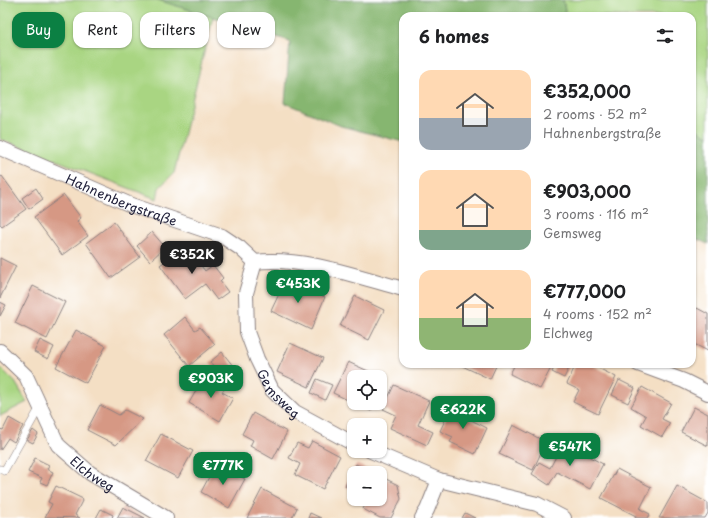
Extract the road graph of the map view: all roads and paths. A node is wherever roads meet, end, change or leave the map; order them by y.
1 (0, 148) edge
2 (255, 262) junction
3 (399, 289) edge
4 (0, 350) edge
5 (648, 368) edge
6 (708, 393) edge
7 (40, 407) junction
8 (347, 441) edge
9 (387, 458) edge
10 (0, 469) edge
11 (439, 480) junction
12 (166, 518) edge
13 (422, 518) edge
14 (564, 518) edge

1 - 2 street, Hahnenbergstraße
2 - 3 street
2 - 8 street, Gemsweg
4 - 7 street, Elchweg
5 - 6 street
7 - 10 lane
7 - 12 street, Elchweg
9 - 11 street
11 - 13 street
11 - 14 street

